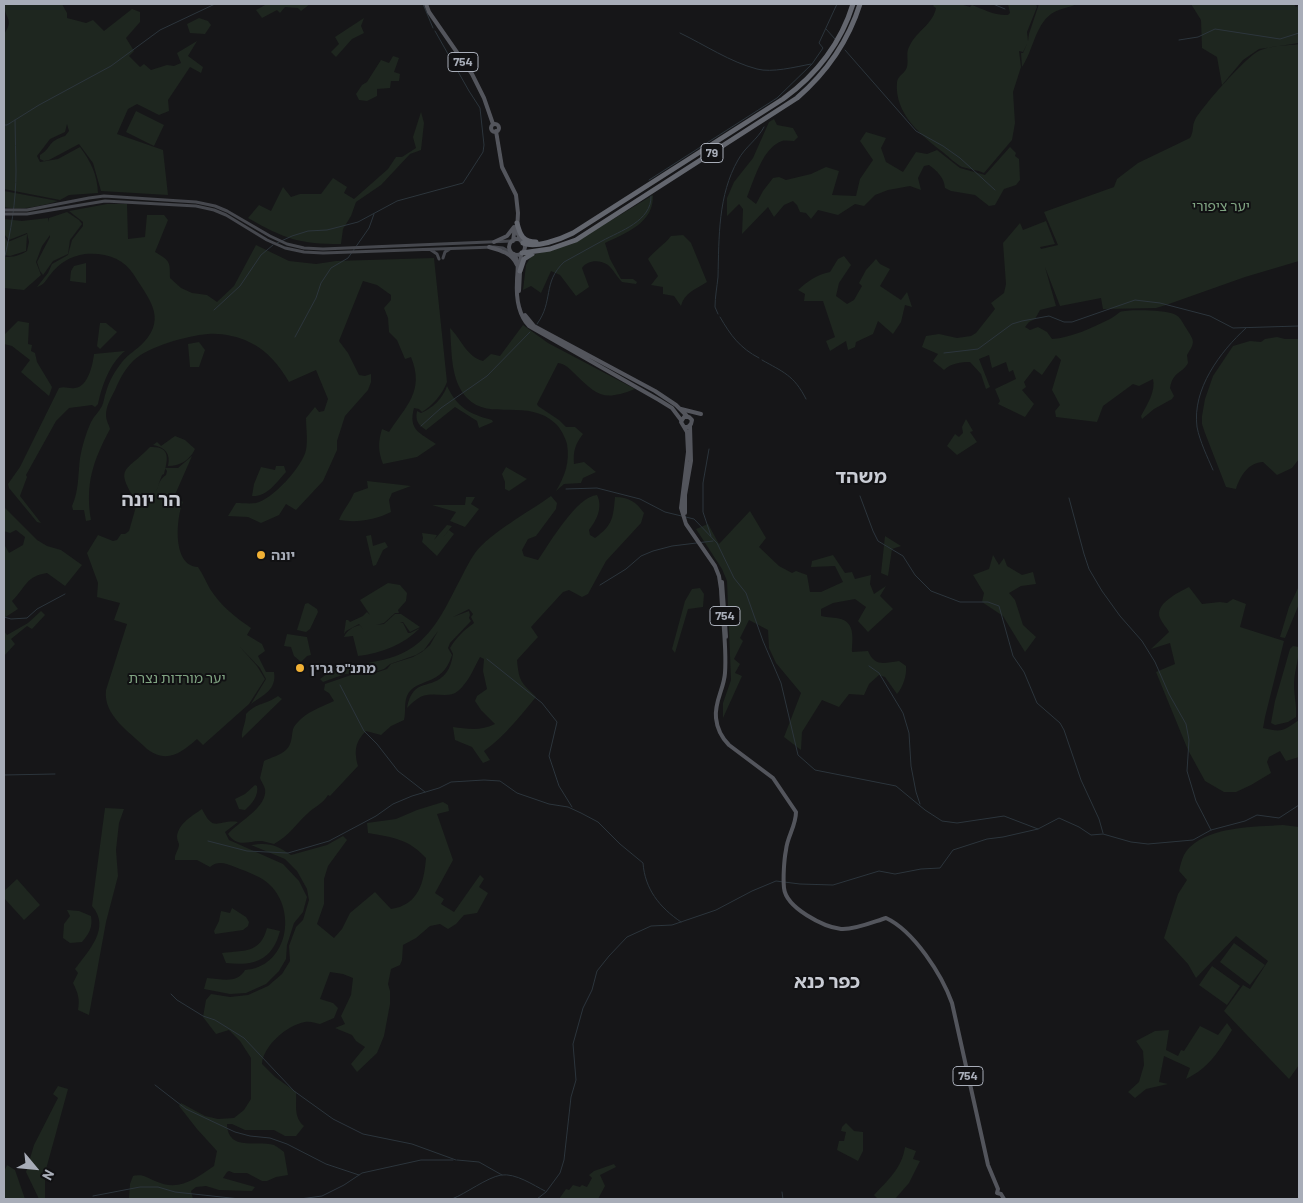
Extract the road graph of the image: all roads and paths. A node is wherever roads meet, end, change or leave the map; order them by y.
1 (426, 4) edge
2 (853, 4) edge
3 (860, 4) edge
4 (4, 210) edge
5 (4, 214) edge
6 (516, 224) junction
7 (512, 241) junction
8 (494, 242) junction
9 (522, 242) junction
10 (546, 242) junction
11 (489, 247) junction
12 (452, 248) junction
13 (428, 249) junction
14 (536, 252) junction
15 (522, 253) junction
16 (513, 254) junction
17 (519, 269) junction
18 (680, 409) junction
19 (701, 414) dead end
20 (686, 416) junction
21 (681, 420) junction
22 (690, 426) junction
23 (684, 427) junction
24 (720, 732) junction
25 (729, 745) junction
26 (744, 756) junction
27 (1004, 1199) edge

1 - 6 main road, 754
2 - 10 highway, 79
3 - 14 highway, 79
4 - 8 main road
5 - 13 main road
6 - 7 main road, 754
6 - 8 main road
6 - 9 main road, 754
6 - 10 highway
7 - 8 main road
7 - 9 main road
7 - 16 main road, 754
9 - 10 highway, 79
9 - 15 main road, 754
11 - 12 main road
11 - 16 main road
11 - 17 main road
12 - 13 main road
12 - 13 main road
14 - 15 highway, 79
14 - 17 highway
15 - 16 main road
15 - 17 main road, 754
16 - 17 main road, 754
17 - 18 main road, 754
17 - 21 main road, 754
18 - 19 main road
18 - 20 main road, 754
20 - 21 main road
20 - 22 main road, 754
21 - 23 main road, 754
22 - 23 main road
22 - 26 main road, 754
23 - 24 main road, 754
24 - 25 main road, 754
24 - 25 main road
25 - 26 main road, 754
26 - 27 main road, 754

